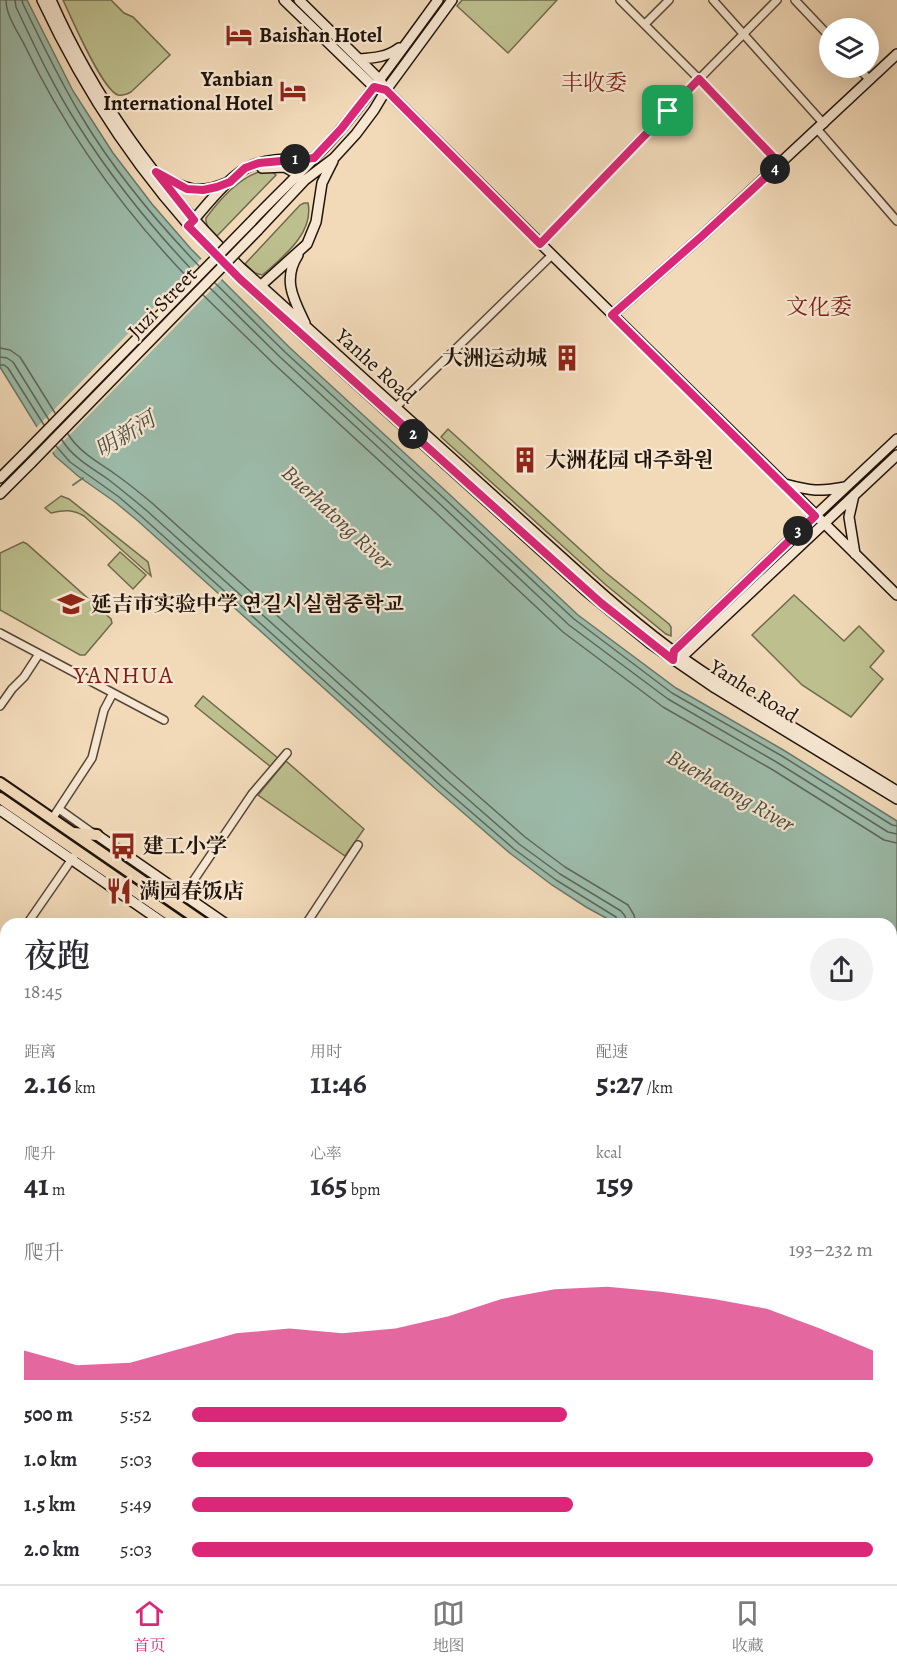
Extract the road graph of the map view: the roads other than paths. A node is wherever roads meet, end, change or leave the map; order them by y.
1 (42, 0) edge
2 (51, 0) edge
3 (284, 0) edge
4 (298, 0) edge
5 (438, 0) edge
6 (452, 0) edge
7 (620, 0) edge
8 (669, 0) edge
9 (713, 0) edge
10 (777, 0) edge
11 (795, 0) edge
12 (645, 24) junction
13 (819, 25) edge
14 (744, 33) junction
15 (406, 44) junction
16 (897, 54) edge
17 (359, 59) junction
18 (699, 79) junction
19 (870, 80) joint
20 (377, 83) junction
21 (386, 90) junction
22 (821, 127) junction
23 (314, 158) junction
24 (334, 158) junction
25 (780, 164) junction
26 (156, 172) junction
27 (301, 177) junction
28 (230, 182) junction
29 (897, 221) edge
30 (192, 225) junction
31 (540, 244) junction
32 (301, 250) junction
33 (552, 255) junction
34 (256, 288) junction
35 (612, 315) junction
36 (308, 328) junction
37 (395, 408) junction
38 (897, 439) edge
39 (897, 455) edge
40 (0, 478) edge
41 (783, 484) junction
42 (847, 486) junction
43 (0, 494) edge
44 (854, 495) junction
45 (815, 516) junction
46 (823, 524) junction
47 (855, 554) junction
48 (897, 595) edge
49 (0, 633) edge
50 (39, 654) junction
51 (676, 656) junction
52 (113, 693) junction
53 (0, 706) edge
54 (164, 720) dead end
55 (287, 753) dead end
56 (0, 783) edge
57 (897, 791) edge
58 (0, 798) edge
59 (897, 799) edge
60 (0, 810) edge
61 (56, 814) junction
62 (74, 833) junction
63 (96, 836) junction
64 (358, 845) dead end
65 (75, 855) junction
66 (184, 895) junction
67 (177, 905) junction
68 (31, 918) edge
69 (157, 918) edge
70 (174, 918) edge
71 (196, 918) edge
72 (217, 918) edge
73 (310, 918) edge

1 - 30 main road, Yanhe Road
2 - 26 main road, Yanhe Road
3 - 20 main road
4 - 17 main road
5 - 15 main road, Juzi Street
6 - 21 main road, Juzi Street
7 - 12 street
8 - 12 street
9 - 14 street
10 - 14 street
11 - 13 street
12 - 18 street
14 - 18 street
14 - 22 street
15 - 17 main road
15 - 20 main road, Juzi Street
16 - 19 main road
17 - 20 main road
18 - 25 street
18 - 31 street
19 - 22 main road
20 - 21 main road
20 - 23 main road, Juzi Street
21 - 24 main road, Juzi Street
21 - 31 main road
22 - 25 main road
22 - 29 street
23 - 27 main road, Juzi Street
23 - 28 main road
24 - 27 main road, Juzi Street
24 - 32 main road
25 - 35 main road
26 - 28 main road
26 - 30 main road, Yanhe Road
27 - 30 main road
27 - 34 main road
27 - 40 main road, Juzi Street, bridge
27 - 43 main road, Juzi Street, bridge
28 - 30 main road
30 - 34 main road, Yanhe Road
31 - 33 main road
32 - 34 main road
32 - 36 main road
33 - 35 main road
33 - 37 street
34 - 36 main road, Yanhe Road
34 - 51 main road, Yanhe Road
35 - 41 main road
36 - 37 main road, Yanhe Road
37 - 51 main road, Yanhe Road
38 - 42 main road
39 - 44 main road
41 - 42 main road
41 - 45 main road
42 - 45 main road
44 - 46 main road
44 - 47 main road
45 - 46 main road
45 - 51 main road
46 - 47 main road
46 - 51 main road
47 - 48 main road
49 - 50 street
50 - 52 street
50 - 53 street
51 - 57 main road, Yanhe Road
51 - 59 main road, Yanhe Road
52 - 54 street
52 - 61 street
55 - 66 street
56 - 61 main road
58 - 65 main road
60 - 65 main road
61 - 62 main road
61 - 63 street
62 - 63 main road
62 - 67 main road
63 - 66 main road
64 - 73 street
65 - 68 street
65 - 69 main road
65 - 70 main road
66 - 67 street
66 - 72 main road
67 - 71 main road

